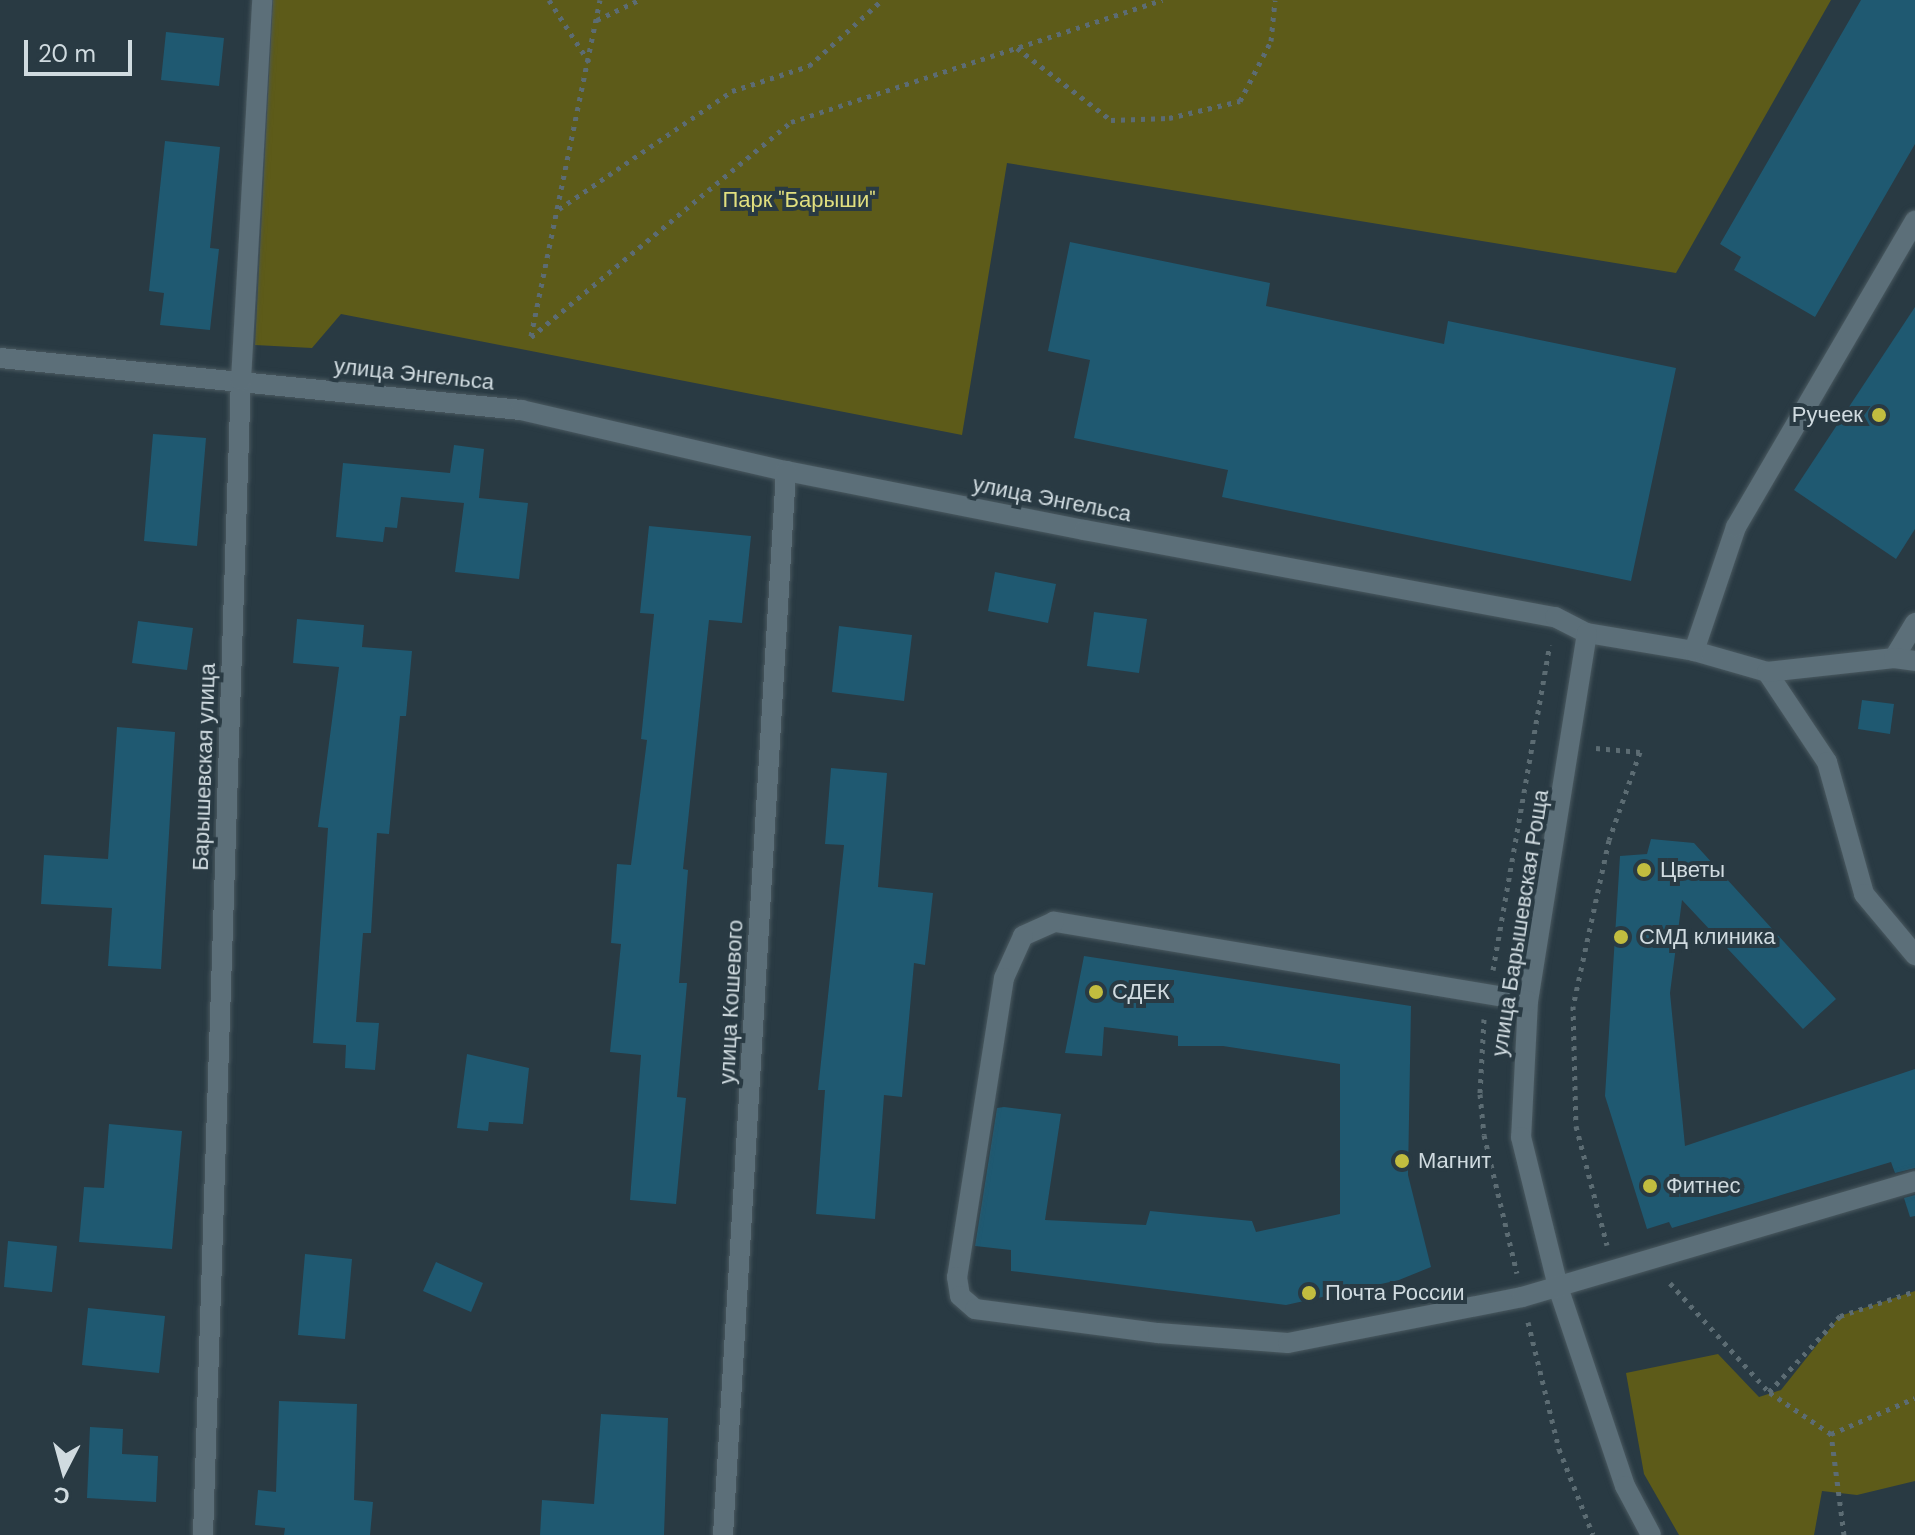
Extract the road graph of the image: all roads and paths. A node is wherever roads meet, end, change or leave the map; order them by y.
1 (262, 0) edge
2 (549, 0) edge
3 (600, 0) edge
4 (639, 0) edge
5 (869, 0) edge
6 (882, 0) edge
7 (1275, 0) edge
8 (1158, 1) edge
9 (874, 7) junction
10 (596, 21) junction
11 (1017, 48) junction
12 (589, 62) junction
13 (559, 209) junction
14 (1915, 222) edge
15 (0, 358) edge
16 (241, 380) junction
17 (786, 471) junction
18 (1915, 623) edge
19 (1587, 633) junction
20 (1694, 651) junction
21 (1894, 658) junction
22 (1915, 661) edge
23 (1767, 672) junction
24 (1531, 741) dead end
25 (1573, 746) junction
26 (1915, 955) edge
27 (1528, 1001) junction
28 (1915, 1181) edge
29 (1638, 1265) junction
30 (1558, 1287) junction
31 (1915, 1291) edge
32 (1769, 1392) junction
33 (1915, 1398) edge
34 (1831, 1434) junction
35 (203, 1535) edge
36 (723, 1535) edge
37 (1651, 1535) edge
38 (1844, 1535) edge

1 - 16 street, Барышевская улица
2 - 12 path
3 - 10 path
4 - 10 path
5 - 9 path
6 - 9 path
7 - 11 path
8 - 11 path
9 - 13 path
10 - 12 path
11 - 13 path
12 - 13 path
14 - 20 street
15 - 16 street, улица Энгельса
16 - 17 street, улица Энгельса
16 - 35 street, Барышевская улица
17 - 19 street, улица Энгельса
17 - 36 street, улица Кошевого
18 - 21 street
19 - 20 street, улица Энгельса
19 - 25 street, улица Барышевская Роща
20 - 23 street, улица Энгельса
21 - 22 street
21 - 23 street
23 - 26 street
24 - 25 path
25 - 27 street, улица Барышевская Роща
25 - 29 path
27 - 30 street, улица Барышевская Роща
27 - 30 street
28 - 29 street
29 - 30 street
29 - 32 path
30 - 37 street, улица Барышевская Роща
31 - 32 path
32 - 34 path
33 - 34 path
34 - 38 path

